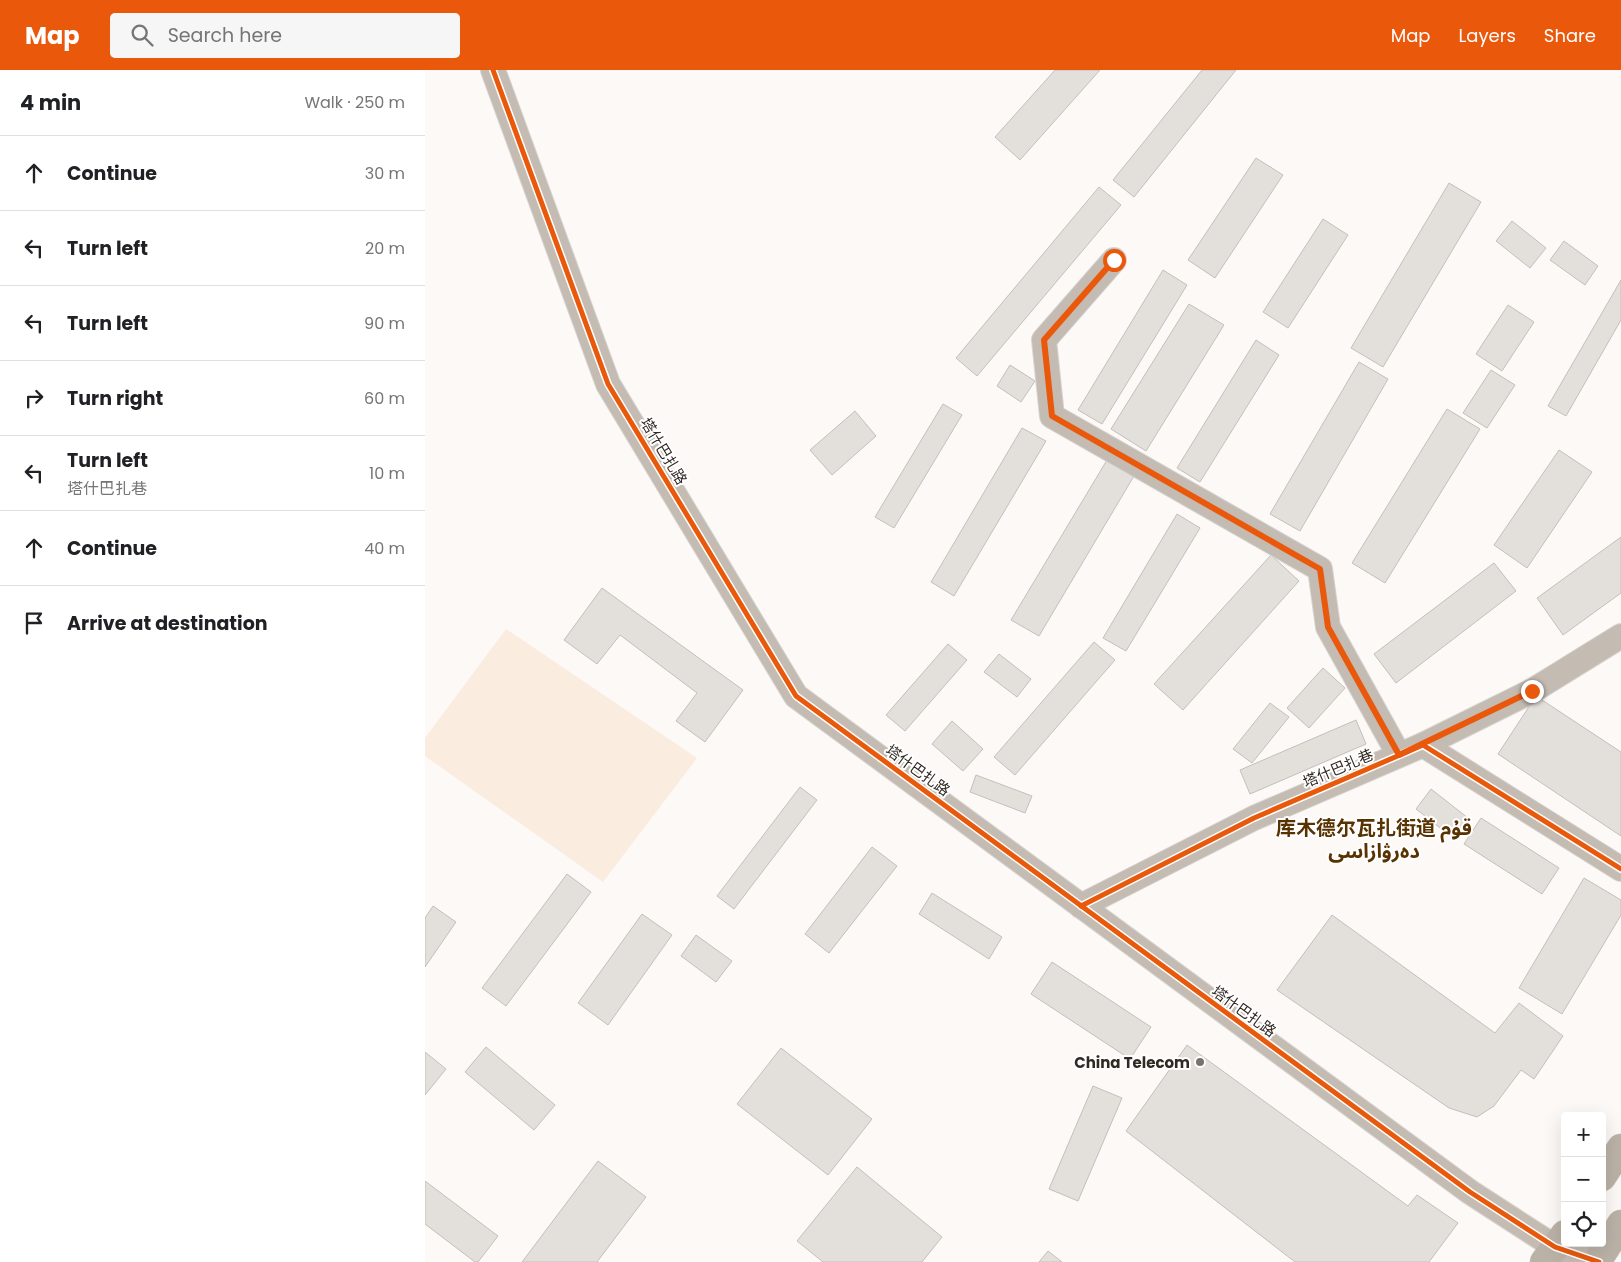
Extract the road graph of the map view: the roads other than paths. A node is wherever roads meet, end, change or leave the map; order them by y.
1 (493, 70) edge
2 (1114, 260) dead end
3 (1621, 636) edge
4 (1423, 745) junction
5 (1399, 755) junction
6 (1621, 869) edge
7 (1081, 906) junction
8 (1621, 1148) edge
9 (1606, 1171) edge
10 (1621, 1224) edge
11 (1555, 1248) edge
12 (1598, 1262) edge

1 - 7 street, 塔什巴扎路
2 - 5 street
3 - 4 street, 塔什巴扎巷
4 - 5 street, 塔什巴扎巷
4 - 6 street
5 - 7 street, 塔什巴扎巷
7 - 11 street, 塔什巴扎路
8 - 9 main road
10 - 12 main road
11 - 12 street, 塔什巴扎路

